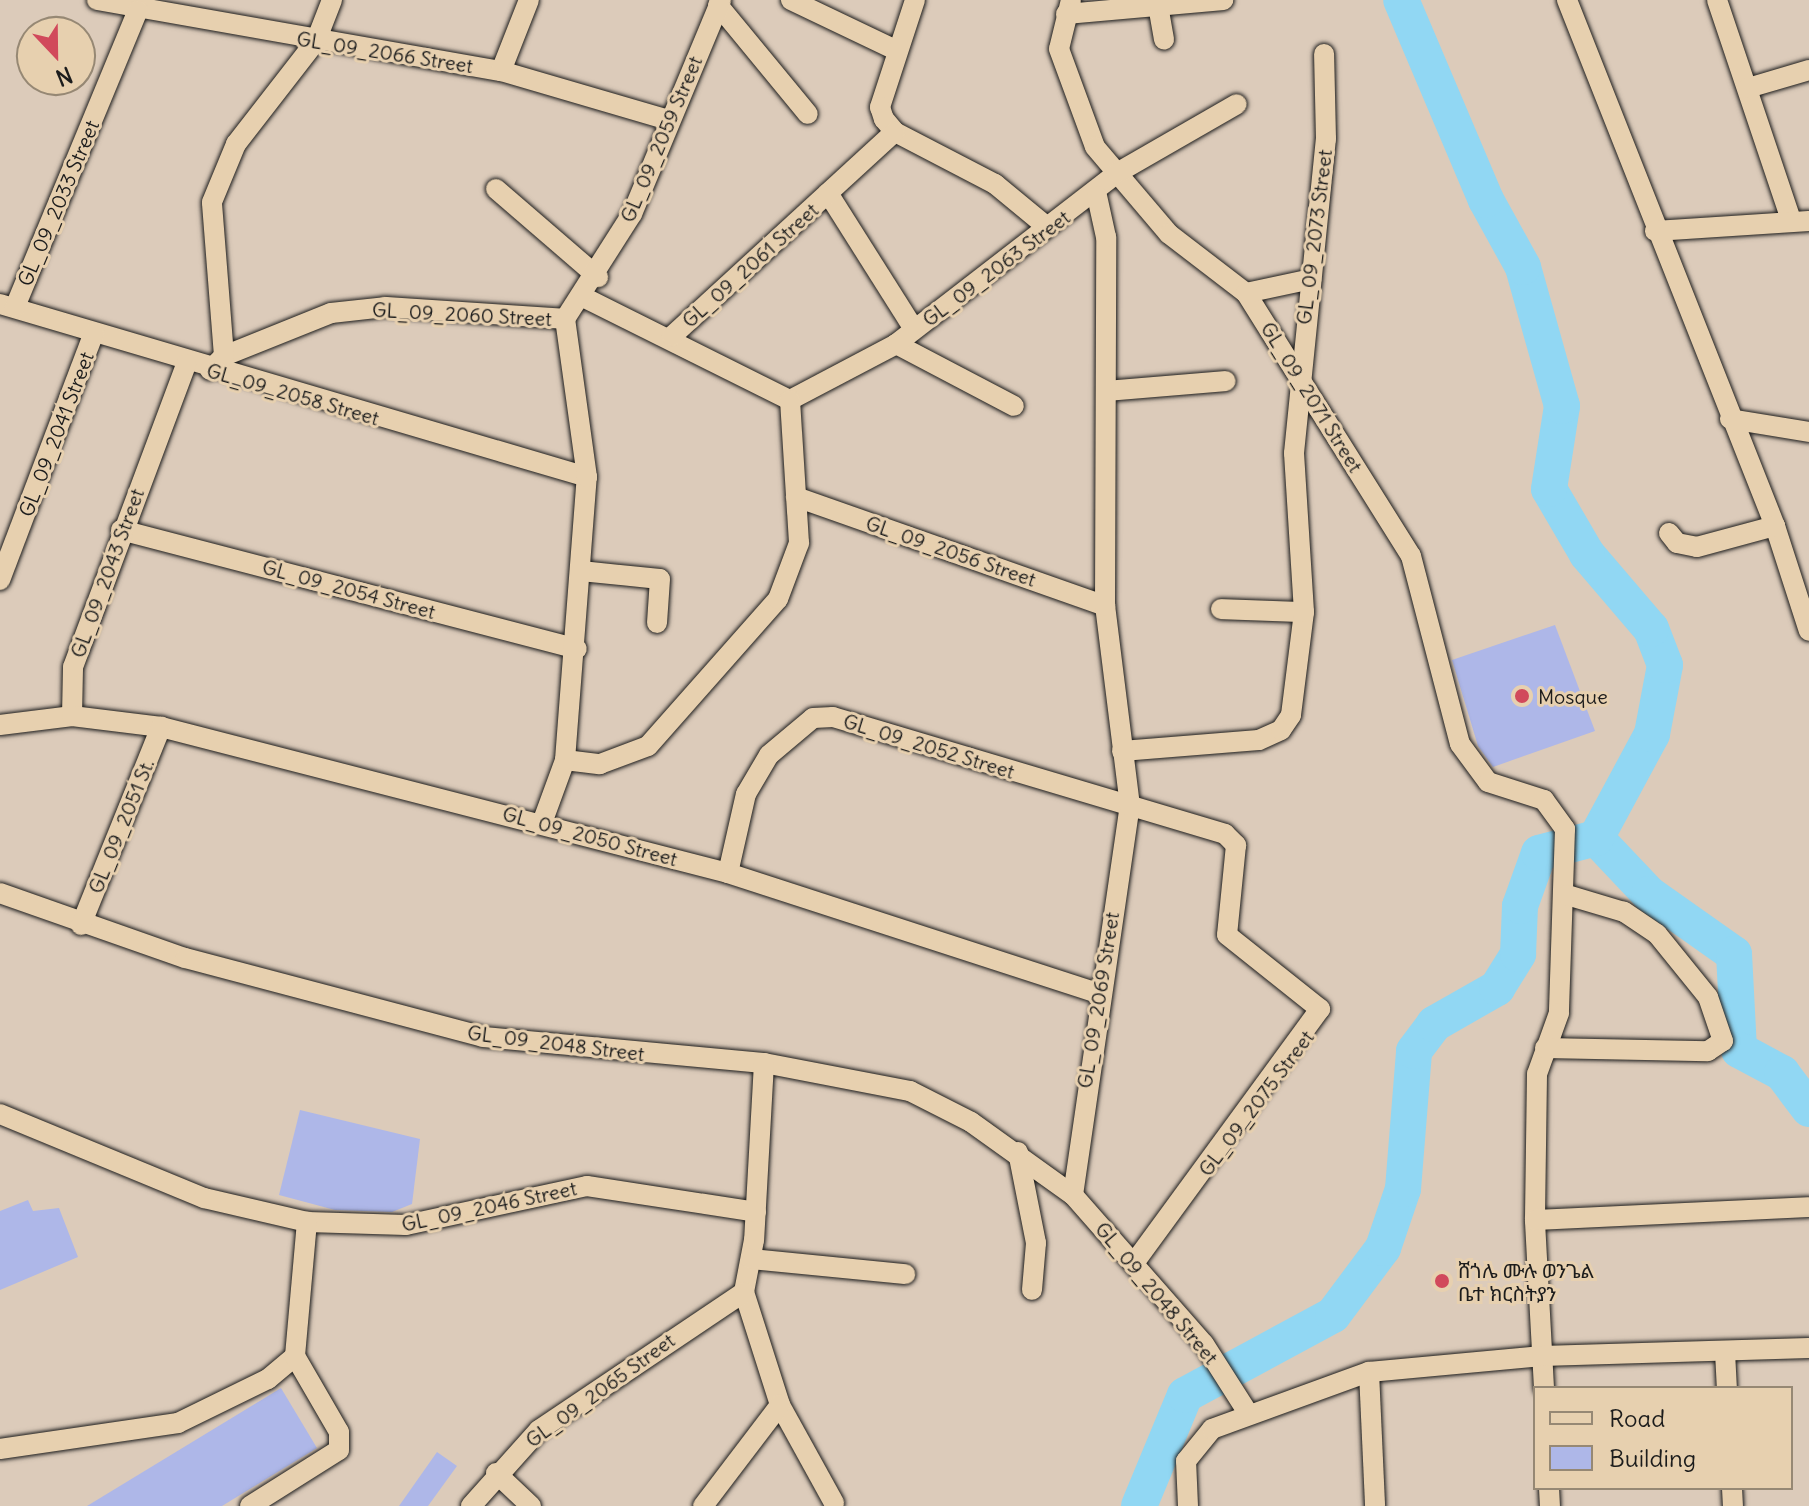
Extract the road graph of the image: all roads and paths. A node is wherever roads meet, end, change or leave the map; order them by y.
1 (97, 0) edge
2 (332, 0) edge
3 (529, 0) edge
4 (791, 0) edge
5 (915, 0) edge
6 (1223, 0) edge
7 (1567, 0) edge
8 (1717, 0) edge
9 (720, 2) edge
10 (1068, 7) edge
11 (138, 10) junction
12 (1159, 11) junction
13 (1164, 40) dead end
14 (316, 41) junction
15 (896, 50) junction
16 (1324, 54) dead end
17 (1809, 70) edge
18 (501, 71) junction
19 (1748, 88) junction
20 (1237, 104) dead end
21 (808, 114) dead end
22 (669, 120) junction
23 (895, 132) junction
24 (1117, 173) junction
25 (496, 189) dead end
26 (828, 193) junction
27 (1097, 196) junction
28 (1800, 220) edge
29 (1046, 226) junction
30 (1655, 231) junction
31 (598, 277) junction
32 (1312, 279) junction
33 (1246, 293) junction
34 (585, 298) junction
35 (7, 305) edge
36 (565, 319) junction
37 (914, 329) junction
38 (94, 333) junction
39 (672, 336) junction
40 (896, 344) junction
41 (217, 363) junction
42 (186, 364) junction
43 (1300, 376) junction
44 (1226, 381) dead end
45 (1107, 391) junction
46 (790, 400) junction
47 (1014, 406) dead end
48 (1730, 419) junction
49 (1809, 432) edge
50 (587, 477) junction
51 (796, 497) junction
52 (1775, 526) junction
53 (121, 530) junction
54 (1669, 533) dead end
55 (581, 571) junction
56 (0, 580) edge
57 (1105, 606) junction
58 (1221, 609) dead end
59 (1304, 612) junction
60 (657, 623) dead end
61 (1809, 631) edge
62 (577, 649) junction
63 (72, 716) junction
64 (0, 725) edge
65 (161, 727) junction
66 (1122, 751) junction
67 (565, 760) junction
68 (1130, 806) junction
69 (542, 823) junction
70 (728, 873) junction
71 (0, 893) edge
72 (1567, 895) junction
73 (81, 925) junction
74 (1098, 993) junction
75 (1545, 1048) junction
76 (764, 1063) junction
77 (0, 1114) edge
78 (1018, 1152) junction
79 (1073, 1195) junction
80 (1809, 1207) edge
81 (756, 1212) junction
82 (1535, 1220) junction
83 (307, 1222) junction
84 (751, 1259) junction
85 (1134, 1263) junction
86 (905, 1274) dead end
87 (1032, 1290) dead end
88 (744, 1292) junction
89 (1809, 1348) edge
90 (1725, 1352) junction
91 (295, 1356) junction
92 (1542, 1356) junction
93 (1369, 1372) junction
94 (1544, 1386) edge
95 (1727, 1386) edge
96 (780, 1405) junction
97 (1248, 1413) junction
98 (0, 1449) edge
99 (496, 1473) junction
100 (834, 1503) dead end
101 (250, 1506) edge
102 (471, 1506) edge
103 (531, 1506) edge
104 (703, 1506) edge
105 (1188, 1506) edge
106 (1375, 1506) edge

1 - 11 street, GL_09_2066 Street
2 - 14 street
3 - 18 street
4 - 15 street
5 - 15 street
6 - 12 street
7 - 30 street
8 - 19 street
9 - 21 street
9 - 22 street, GL_09_2059 Street
10 - 12 street
10 - 24 street, GL_09_2071 Street
11 - 14 street, GL_09_2066 Street
11 - 35 street, GL_09_2033 Street
12 - 13 street
14 - 18 street, GL_09_2066 Street
14 - 41 street
15 - 23 street
16 - 32 street, GL_09_2073 Street
17 - 19 street
18 - 22 street, GL_09_2066 Street
19 - 28 street
20 - 24 street, GL_09_2063 Street
22 - 31 street, GL_09_2059 Street
23 - 26 street, GL_09_2061 Street
23 - 29 street
24 - 27 street, GL_09_2063 Street
24 - 33 street, GL_09_2071 Street
25 - 31 street
26 - 37 street, GL_09_2061 Street
26 - 39 street, GL_09_2061 Street
27 - 29 street, GL_09_2063 Street
27 - 45 street, GL_09_2069 Street
28 - 30 street
29 - 37 street, GL_09_2063 Street
30 - 48 street
31 - 34 street, GL_09_2059 Street
32 - 33 street
32 - 43 street, GL_09_2073 Street
33 - 43 street, GL_09_2071 Street
34 - 36 street, GL_09_2059 Street
34 - 39 street
35 - 38 street, GL_09_2058 Street
36 - 41 street, GL_09_2060 Street
36 - 50 street
37 - 40 street, GL_09_2063 Street
38 - 42 street, GL_09_2058 Street
38 - 56 street, GL_09_2041 Street
39 - 46 street
40 - 46 street, GL_09_2063 Street
40 - 47 street
41 - 42 street, GL_09_2058 Street
41 - 50 street, GL_09_2058 Street
42 - 53 street, GL_09_2043 Street
43 - 59 street, GL_09_2073 Street
43 - 72 street, GL_09_2071 Street
44 - 45 street
45 - 57 street, GL_09_2069 Street
46 - 51 street
48 - 49 street
48 - 52 street
50 - 55 street
51 - 57 street, GL_09_2056 Street
51 - 67 street
52 - 54 street
52 - 61 street
53 - 62 street, GL_09_2054 Street
53 - 63 street, GL_09_2043 Street
55 - 60 street
55 - 62 street
57 - 66 street, GL_09_2069 Street
58 - 59 street
59 - 66 street, GL_09_2073 Street
62 - 67 street
63 - 64 street
63 - 65 street, GL_09_2050 Street
65 - 69 street, GL_09_2050 Street
65 - 73 street, GL_09_2051 St.
66 - 68 street, GL_09_2069 Street
67 - 69 street
68 - 70 street, GL_09_2052 Street
68 - 74 street, GL_09_2069 Street
68 - 85 street, GL_09_2075 Street
69 - 70 street, GL_09_2050 Street
70 - 74 street, GL_09_2050 Street
71 - 73 street, GL_09_2048 Street
72 - 75 street
72 - 75 street
73 - 76 street, GL_09_2048 Street
74 - 79 street, GL_09_2069 Street
75 - 82 street
76 - 78 street, GL_09_2048 Street
76 - 81 street
77 - 83 street, GL_09_2046 Street
78 - 79 street, GL_09_2048 Street
78 - 87 street
79 - 85 street, GL_09_2048 Street
80 - 82 street
81 - 83 street, GL_09_2046 Street
81 - 84 street
82 - 92 street
83 - 91 street
84 - 86 street
84 - 88 street
85 - 97 street, GL_09_2048 Street
88 - 96 street
88 - 99 street, GL_09_2065 Street
89 - 90 street
90 - 92 street
90 - 95 street
91 - 98 street
91 - 101 street
92 - 93 street
92 - 94 street
93 - 97 street
93 - 106 street
96 - 100 street
96 - 104 street
97 - 105 street
99 - 102 street, GL_09_2065 Street
99 - 103 street

